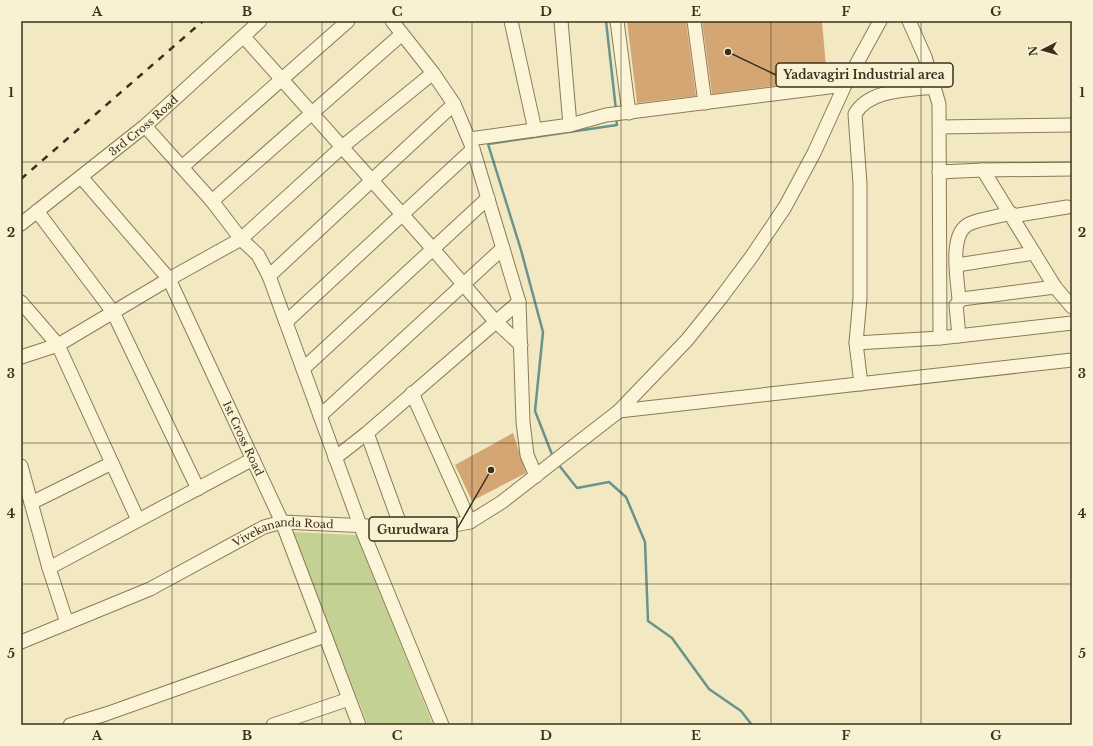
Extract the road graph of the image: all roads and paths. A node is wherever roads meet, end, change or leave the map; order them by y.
1 (260, 21) edge
2 (348, 21) edge
3 (392, 21) edge
4 (511, 21) edge
5 (561, 21) edge
6 (617, 21) edge
7 (694, 21) edge
8 (880, 21) edge
9 (909, 21) edge
10 (402, 34) junction
11 (244, 37) junction
12 (433, 73) junction
13 (282, 80) junction
14 (846, 85) junction
15 (934, 87) junction
16 (839, 99) junction
17 (705, 103) junction
18 (454, 104) junction
19 (858, 109) junction
20 (312, 113) junction
21 (627, 113) junction
22 (570, 125) junction
23 (1072, 125) edge
24 (145, 126) junction
25 (940, 127) junction
26 (535, 130) junction
27 (473, 142) junction
28 (342, 147) junction
29 (182, 167) junction
30 (1072, 169) edge
31 (983, 170) junction
32 (939, 172) junction
33 (82, 178) junction
34 (372, 180) junction
35 (488, 198) junction
36 (212, 201) junction
37 (1067, 207) dead end
38 (37, 211) junction
39 (402, 214) junction
40 (1011, 215) junction
41 (21, 224) edge
42 (241, 239) junction
43 (503, 248) junction
44 (434, 249) junction
45 (1034, 253) junction
46 (956, 265) junction
47 (269, 276) junction
48 (169, 279) junction
49 (464, 284) junction
50 (1055, 287) junction
51 (959, 300) junction
52 (21, 302) edge
53 (519, 302) junction
54 (1072, 307) edge
55 (114, 312) junction
56 (495, 321) junction
57 (286, 322) junction
58 (1072, 323) edge
59 (959, 336) junction
60 (940, 338) junction
61 (856, 343) junction
62 (58, 345) junction
63 (521, 345) junction
64 (21, 357) edge
65 (1072, 360) edge
66 (303, 369) junction
67 (861, 384) junction
68 (412, 393) junction
69 (619, 411) junction
70 (320, 416) junction
71 (367, 433) junction
72 (335, 458) junction
73 (252, 459) junction
74 (112, 463) junction
75 (21, 466) edge
76 (536, 476) junction
77 (198, 489) junction
78 (31, 503) junction
79 (138, 520) junction
80 (282, 522) junction
81 (470, 522) junction
82 (360, 525) junction
83 (401, 527) junction
84 (49, 568) junction
85 (67, 623) junction
86 (325, 636) junction
87 (21, 642) edge
88 (349, 699) junction
89 (107, 720) edge
90 (70, 725) edge
91 (273, 725) edge
92 (359, 725) edge
93 (442, 725) edge

1 - 11 street, 3rd Cross Road
2 - 13 street
3 - 10 street
4 - 26 street
5 - 22 street
6 - 21 street
7 - 17 street
8 - 14 street, Vivekananda Road
9 - 15 street
10 - 12 street
10 - 20 street
11 - 13 street
11 - 24 street, 3rd Cross Road
12 - 18 street
12 - 28 street
13 - 20 street
13 - 29 street
14 - 16 street, Vivekananda Road
14 - 17 street
15 - 19 street
15 - 25 street
16 - 19 street
16 - 69 street, Vivekananda Road
17 - 21 street
18 - 27 street
18 - 34 street
19 - 61 street
20 - 28 street
20 - 36 street
21 - 22 street
22 - 26 street
23 - 25 street
24 - 29 street
24 - 33 street, 3rd Cross Road
25 - 32 street
26 - 27 street
27 - 35 street
27 - 39 street
28 - 34 street
28 - 42 street
29 - 36 street
30 - 31 street
31 - 32 street
31 - 40 street
32 - 60 street
33 - 38 street, 3rd Cross Road
33 - 48 street, 1st Cross Road
34 - 39 street
34 - 47 street
35 - 43 street
35 - 44 street
36 - 42 street
37 - 40 street
38 - 41 street, 3rd Cross Road
38 - 55 street
39 - 44 street
39 - 57 street
40 - 45 street
40 - 46 street
42 - 47 street
42 - 48 street
43 - 49 street
43 - 53 street
44 - 49 street
44 - 66 street
45 - 46 street
45 - 50 street
46 - 51 street
47 - 57 street
48 - 55 street
48 - 73 street, 1st Cross Road
49 - 56 street
49 - 70 street
50 - 51 street
50 - 54 street
51 - 59 street
52 - 62 street
53 - 56 street
53 - 63 street
55 - 62 street
55 - 77 street
56 - 63 street
56 - 68 street
57 - 66 street
58 - 59 street
59 - 60 street
60 - 61 street
61 - 67 street
62 - 64 street
62 - 74 street
63 - 76 street
65 - 67 street
66 - 70 street
67 - 69 street
68 - 71 street
68 - 81 street
69 - 76 street, Vivekananda Road
70 - 72 street
71 - 72 street
71 - 83 street
72 - 82 street
73 - 77 street
73 - 80 street, 1st Cross Road
74 - 78 street
74 - 79 street
75 - 78 street
76 - 81 street, Vivekananda Road
77 - 79 street
78 - 84 street
79 - 84 street
80 - 82 street, Vivekananda Road
80 - 85 street, Vivekananda Road
80 - 86 street, 1st Cross Road
81 - 83 street, Vivekananda Road
82 - 83 street, Vivekananda Road
82 - 93 street
84 - 85 street
85 - 87 street, Vivekananda Road
86 - 88 street, 1st Cross Road
86 - 89 street
88 - 91 street
88 - 92 street, 1st Cross Road
89 - 90 street

